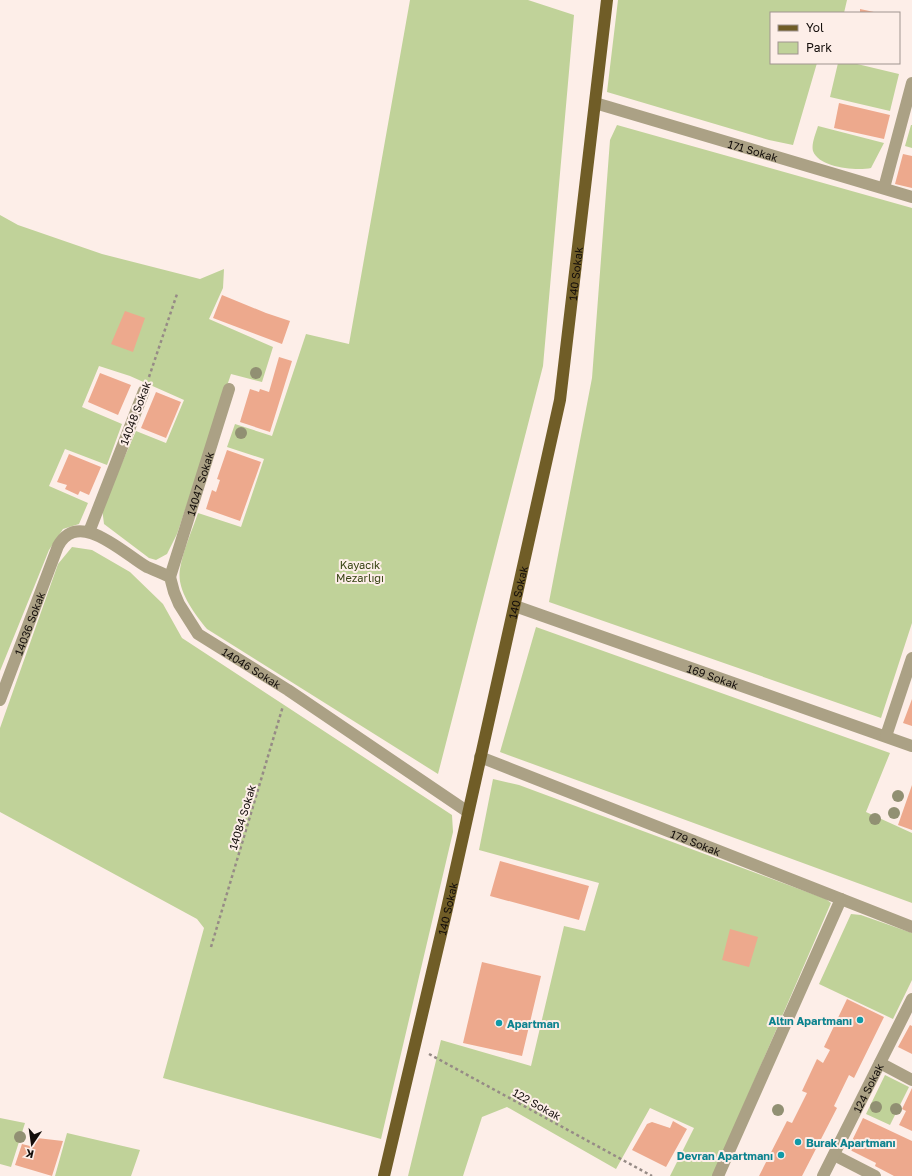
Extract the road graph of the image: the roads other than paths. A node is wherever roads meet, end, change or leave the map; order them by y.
1 (607, 0) edge
2 (912, 83) edge
3 (595, 103) junction
4 (884, 188) junction
5 (912, 197) edge
6 (229, 390) dead end
7 (144, 391) road end
8 (88, 532) junction
9 (170, 577) junction
10 (515, 606) junction
11 (912, 658) edge
12 (0, 700) edge
13 (886, 736) junction
14 (912, 746) edge
15 (480, 757) junction
16 (468, 812) junction
17 (841, 899) junction
18 (912, 927) edge
19 (912, 999) edge
20 (880, 1063) junction
21 (912, 1080) edge
22 (834, 1155) junction
23 (384, 1176) edge
24 (718, 1176) edge
25 (823, 1176) edge
26 (875, 1176) edge

1 - 3 main road, 140 Sokak
2 - 4 street
3 - 4 street, 171 Sokak
3 - 10 main road, 140 Sokak
4 - 5 street, 171 Sokak
6 - 9 street, 14047 Sokak
7 - 8 street, 14048 Sokak
8 - 9 street
8 - 12 street, 14036 Sokak
9 - 16 street, 14046 Sokak
10 - 13 street, 169 Sokak
10 - 15 main road, 140 Sokak
11 - 13 street
13 - 14 street, 169 Sokak
15 - 16 main road, 140 Sokak
15 - 17 street, 179 Sokak
16 - 23 main road, 140 Sokak
17 - 18 street, 179 Sokak
17 - 24 street
19 - 20 street, 124 Sokak
20 - 21 street
20 - 22 street, 124 Sokak
22 - 25 street, 124 Sokak
22 - 26 street

